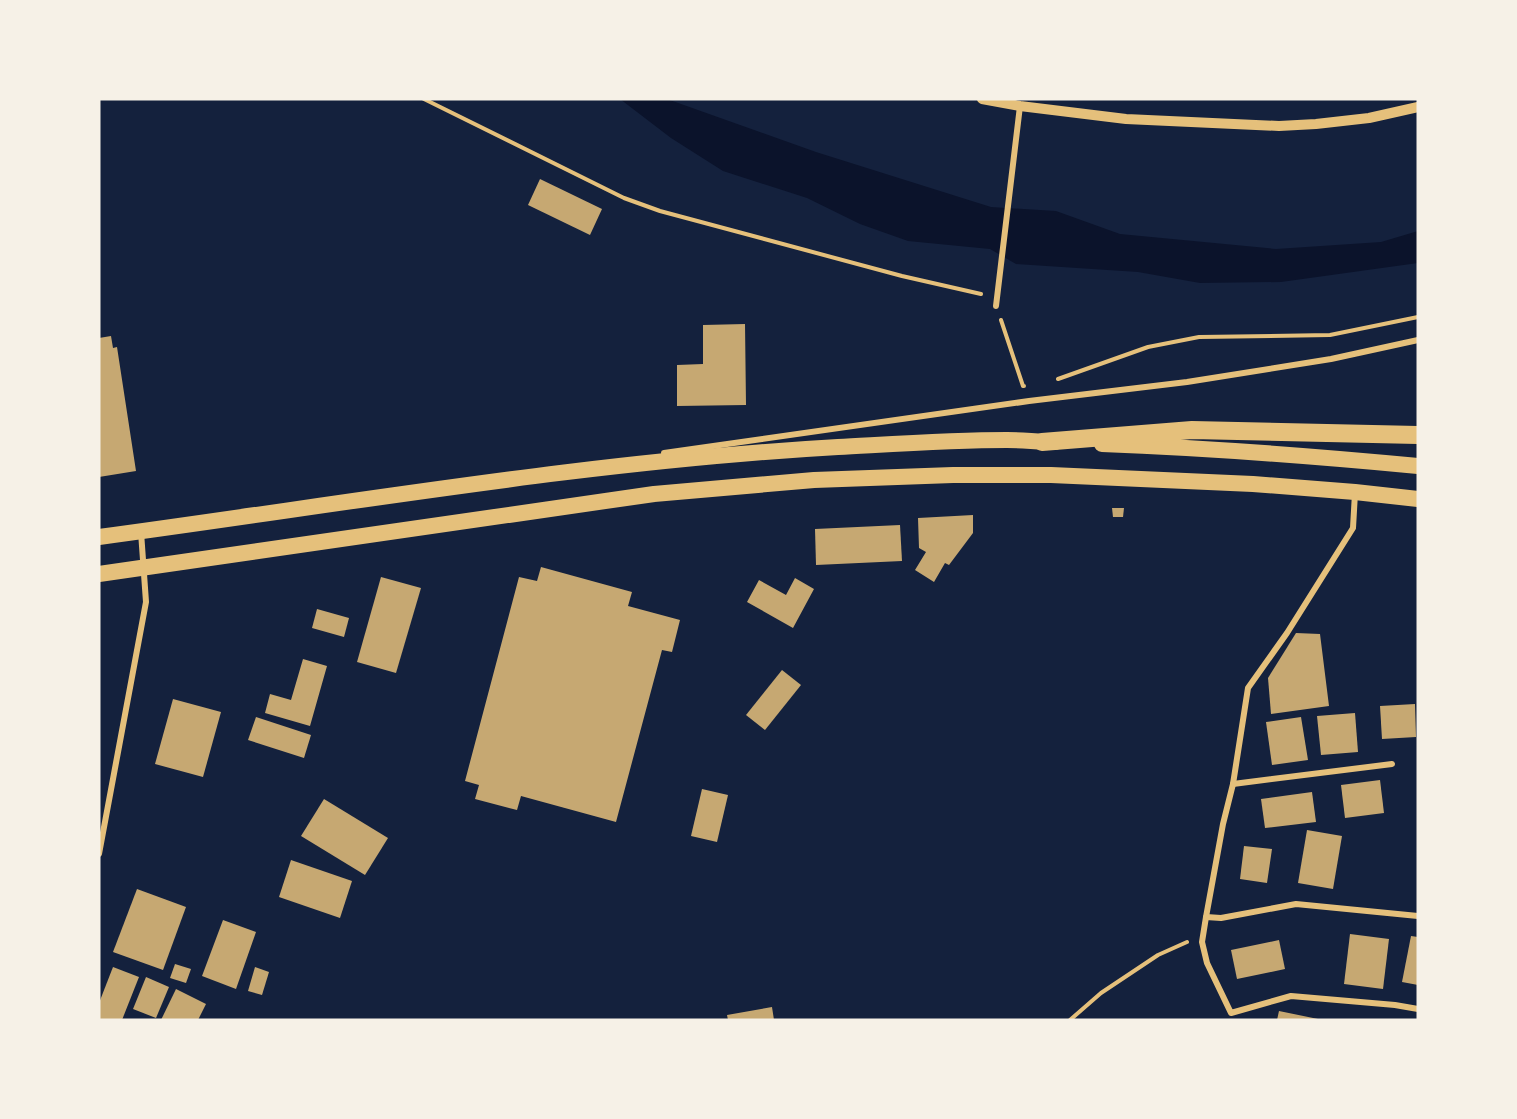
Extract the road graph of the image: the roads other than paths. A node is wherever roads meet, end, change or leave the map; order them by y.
1 (982, 99) edge
2 (1020, 106) junction
3 (1418, 107) edge
4 (996, 306) road end
5 (1418, 340) edge
6 (1418, 435) edge
7 (1042, 442) junction
8 (1418, 466) edge
9 (515, 478) junction
10 (1354, 492) junction
11 (1418, 499) edge
12 (141, 531) junction
13 (99, 537) edge
14 (144, 568) junction
15 (99, 574) edge
16 (1392, 764) dead end
17 (1233, 784) junction
18 (99, 854) edge
19 (1418, 916) edge
20 (1206, 917) junction
21 (1418, 1009) edge
22 (1231, 1013) junction
23 (1235, 1020) edge

1 - 2 street
2 - 3 street
2 - 4 street
5 - 9 street
6 - 7 highway
7 - 8 highway
7 - 9 highway
9 - 12 highway
10 - 11 highway
10 - 14 highway
10 - 17 street
12 - 13 highway
12 - 14 street
14 - 15 highway
14 - 18 street
16 - 17 street
17 - 20 street
19 - 20 street
20 - 22 street
21 - 22 street
22 - 23 street

